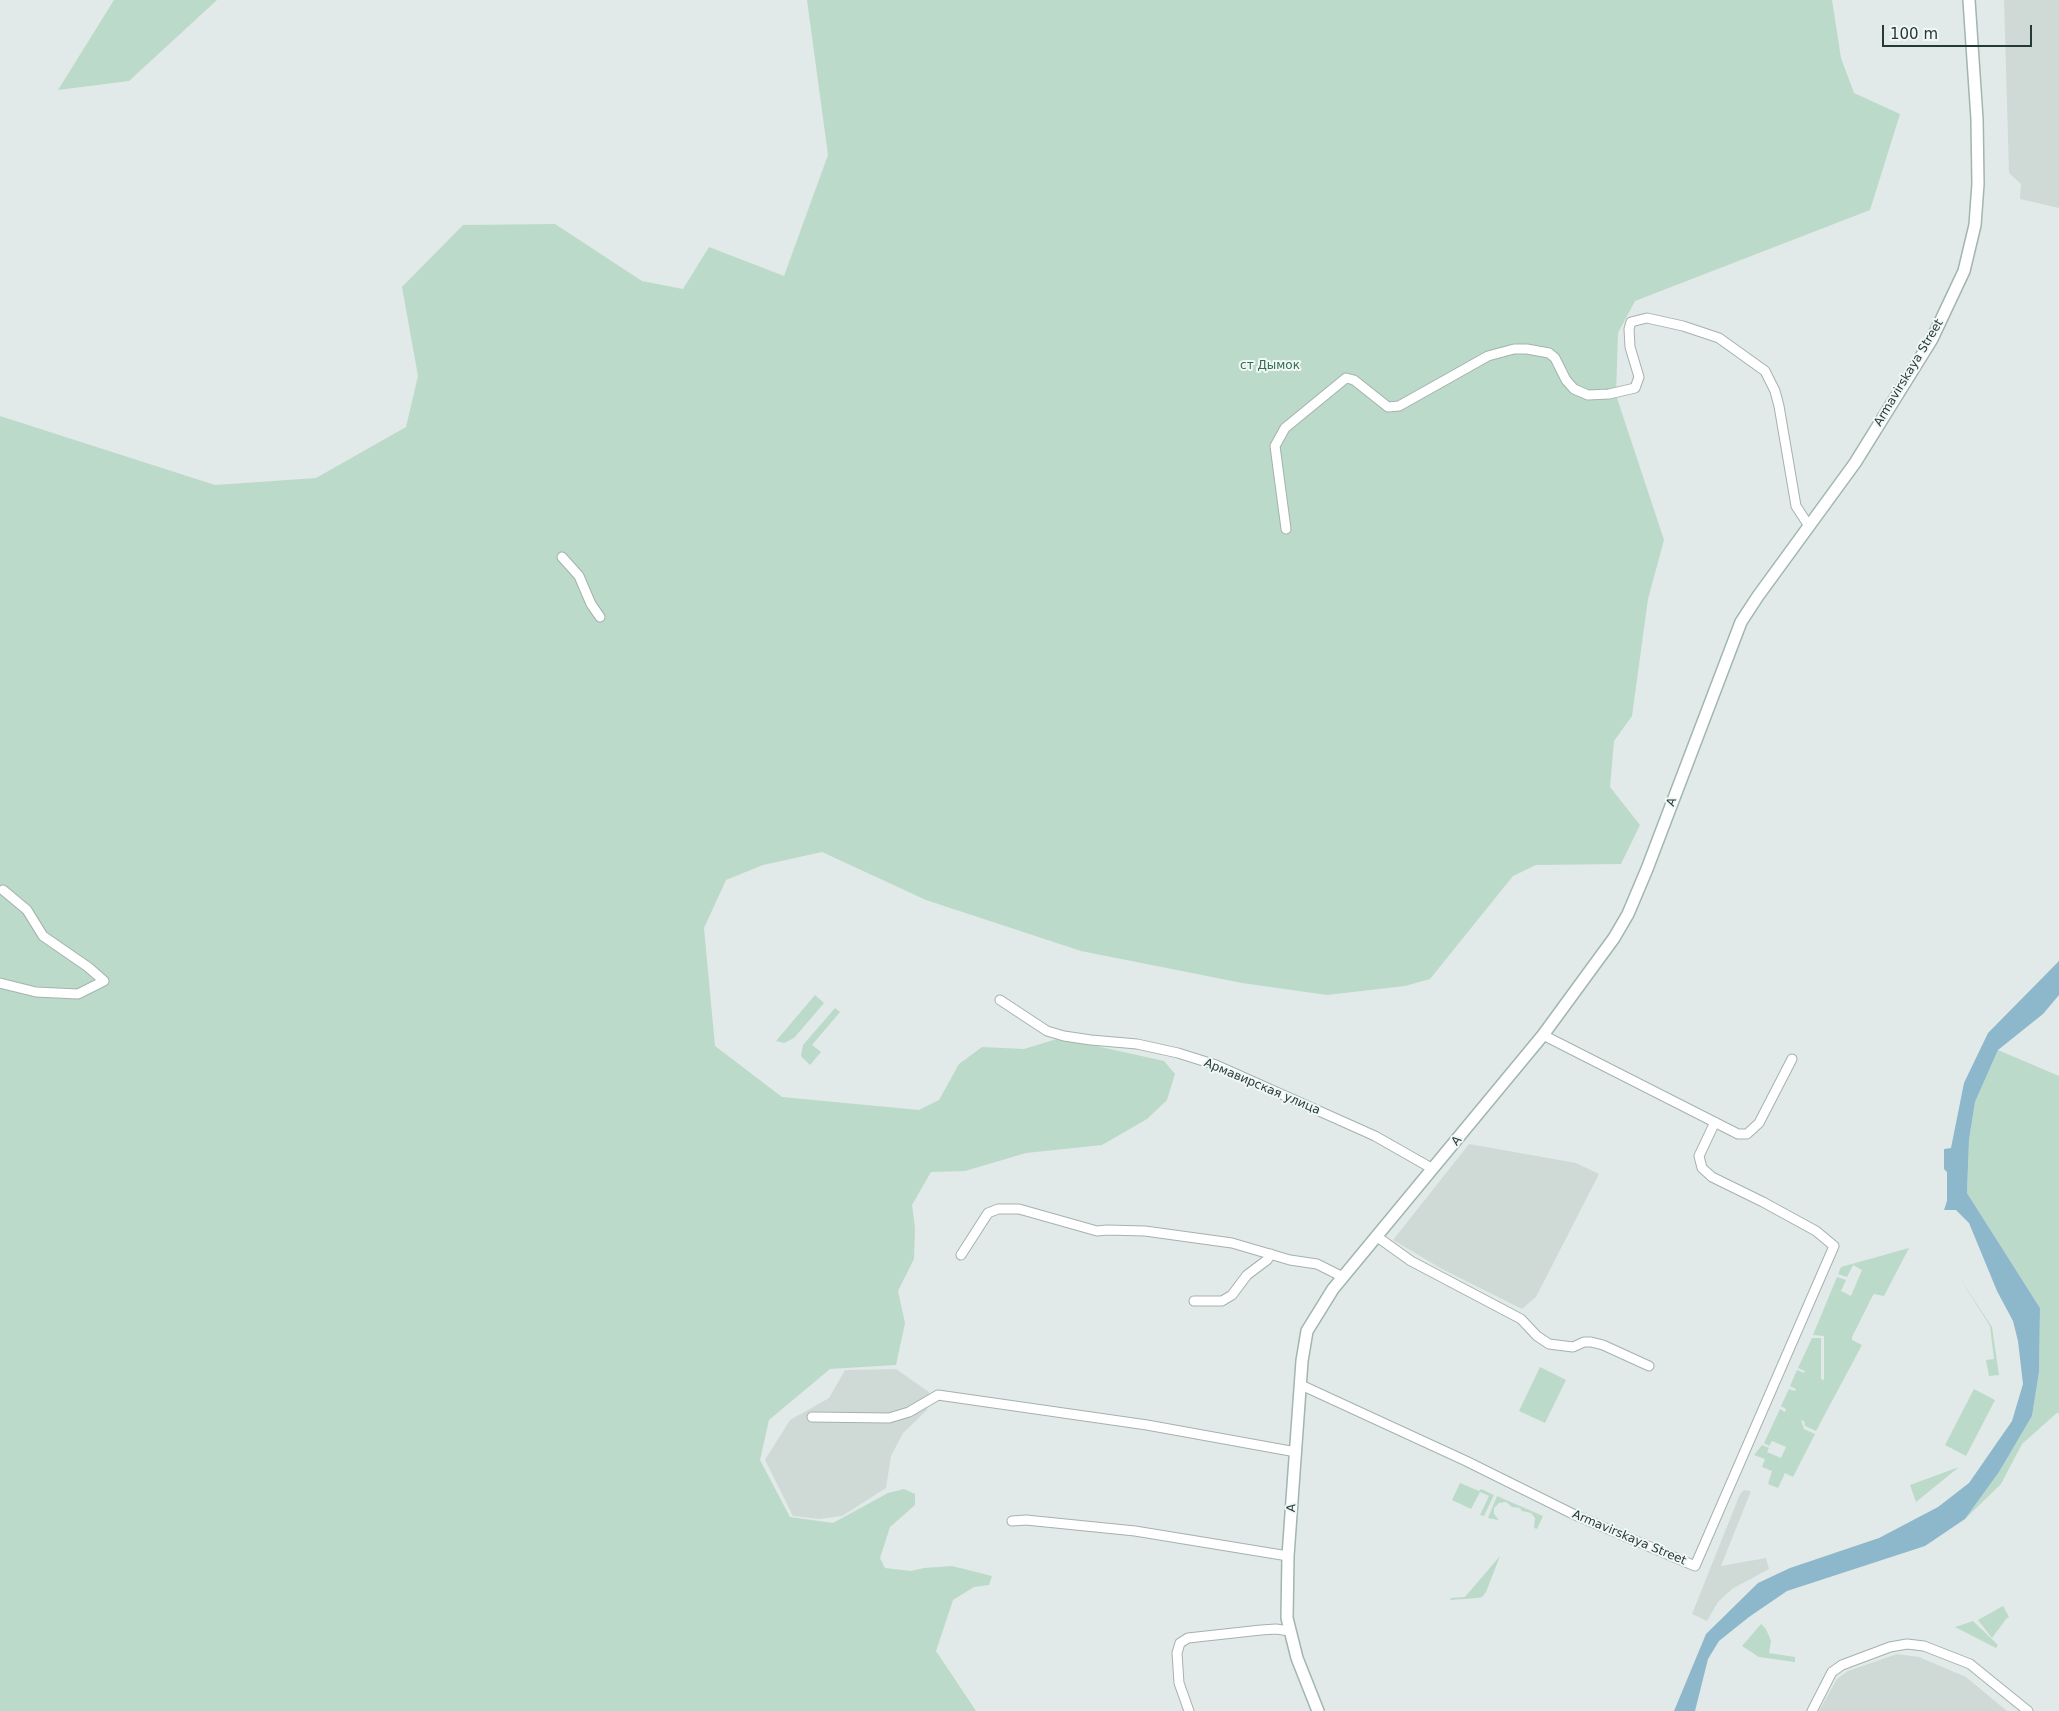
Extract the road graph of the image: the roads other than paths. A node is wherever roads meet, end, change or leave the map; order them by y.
1 (1969, 0) edge
2 (1809, 526) junction
3 (1286, 529) dead end
4 (562, 557) dead end
5 (1758, 596) joint
6 (600, 617) dead end
7 (3, 890) dead end
8 (0, 983) edge
9 (1000, 1000) dead end
10 (1543, 1035) junction
11 (1792, 1059) dead end
12 (1715, 1122) junction
13 (1433, 1169) junction
14 (1376, 1236) junction
15 (1272, 1254) junction
16 (961, 1255) dead end
17 (1344, 1276) junction
18 (1194, 1301) dead end
19 (1649, 1366) dead end
20 (1302, 1385) junction
21 (812, 1417) dead end
22 (1296, 1452) junction
23 (1012, 1521) dead end
24 (1288, 1556) junction
25 (1290, 1631) junction
26 (1188, 1711) edge
27 (1318, 1711) edge
28 (1812, 1711) edge
29 (2028, 1711) edge

1 - 2 main road, Armavirskaya Street
2 - 3 street
2 - 5 main road, Armavirskaya Street
4 - 6 street
5 - 10 main road, A
7 - 8 street
9 - 13 street, Армавирская улица
10 - 12 street
10 - 13 main road, A
11 - 12 street
12 - 20 street, Armavirskaya Street
13 - 14 main road, A
14 - 17 main road, A
14 - 19 street
15 - 16 street
15 - 17 street
15 - 18 street
17 - 20 main road, A
20 - 22 main road, A
21 - 22 street
22 - 24 main road, A
23 - 24 street
24 - 25 main road, A
25 - 26 street
25 - 27 main road, A
28 - 29 street

